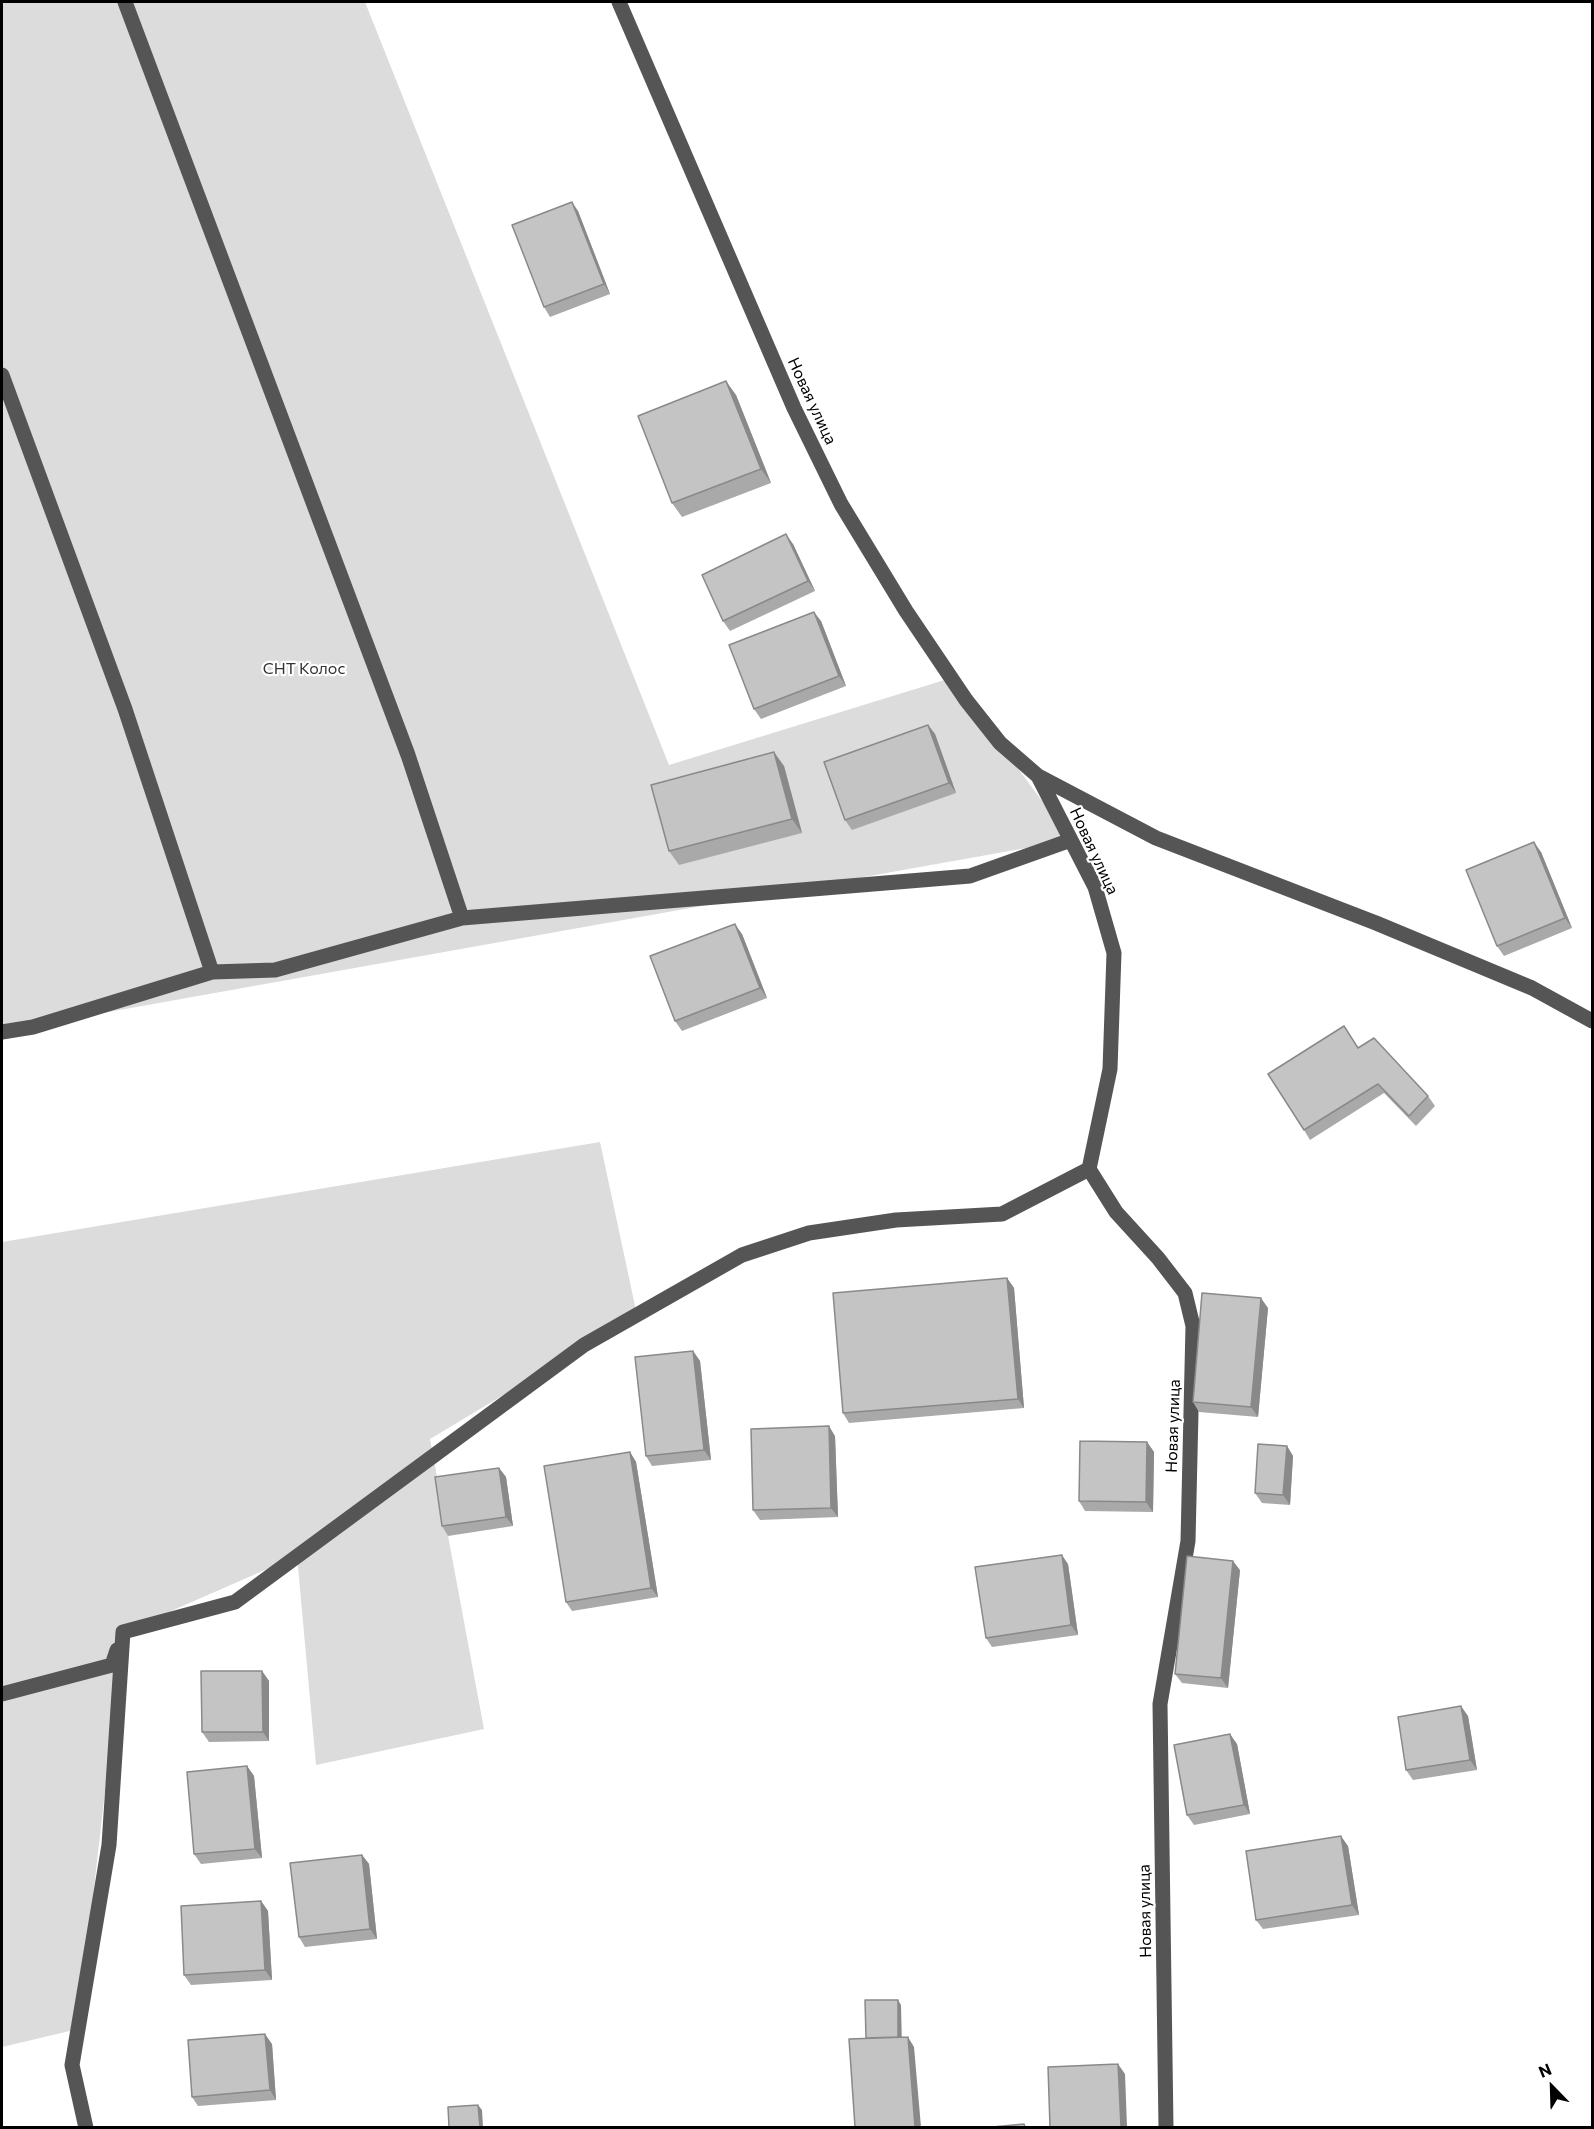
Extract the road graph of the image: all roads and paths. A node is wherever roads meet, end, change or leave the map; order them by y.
1 (125, 2) edge
2 (619, 2) edge
3 (2, 375) edge
4 (1038, 776) junction
5 (1071, 840) junction
6 (462, 918) junction
7 (212, 972) junction
8 (1593, 1021) edge
9 (2, 1032) edge
10 (1089, 1169) junction
11 (123, 1632) junction
12 (2, 1694) edge
13 (86, 2127) edge
14 (1166, 2127) edge

1 - 6 street
2 - 4 street, Новая улица
3 - 7 street
4 - 5 street, Новая улица
4 - 8 street, Новая улица
5 - 6 street
5 - 10 street, Новая улица
6 - 7 street
7 - 9 street
10 - 11 street
10 - 14 street, Новая улица
11 - 12 street
11 - 13 street

